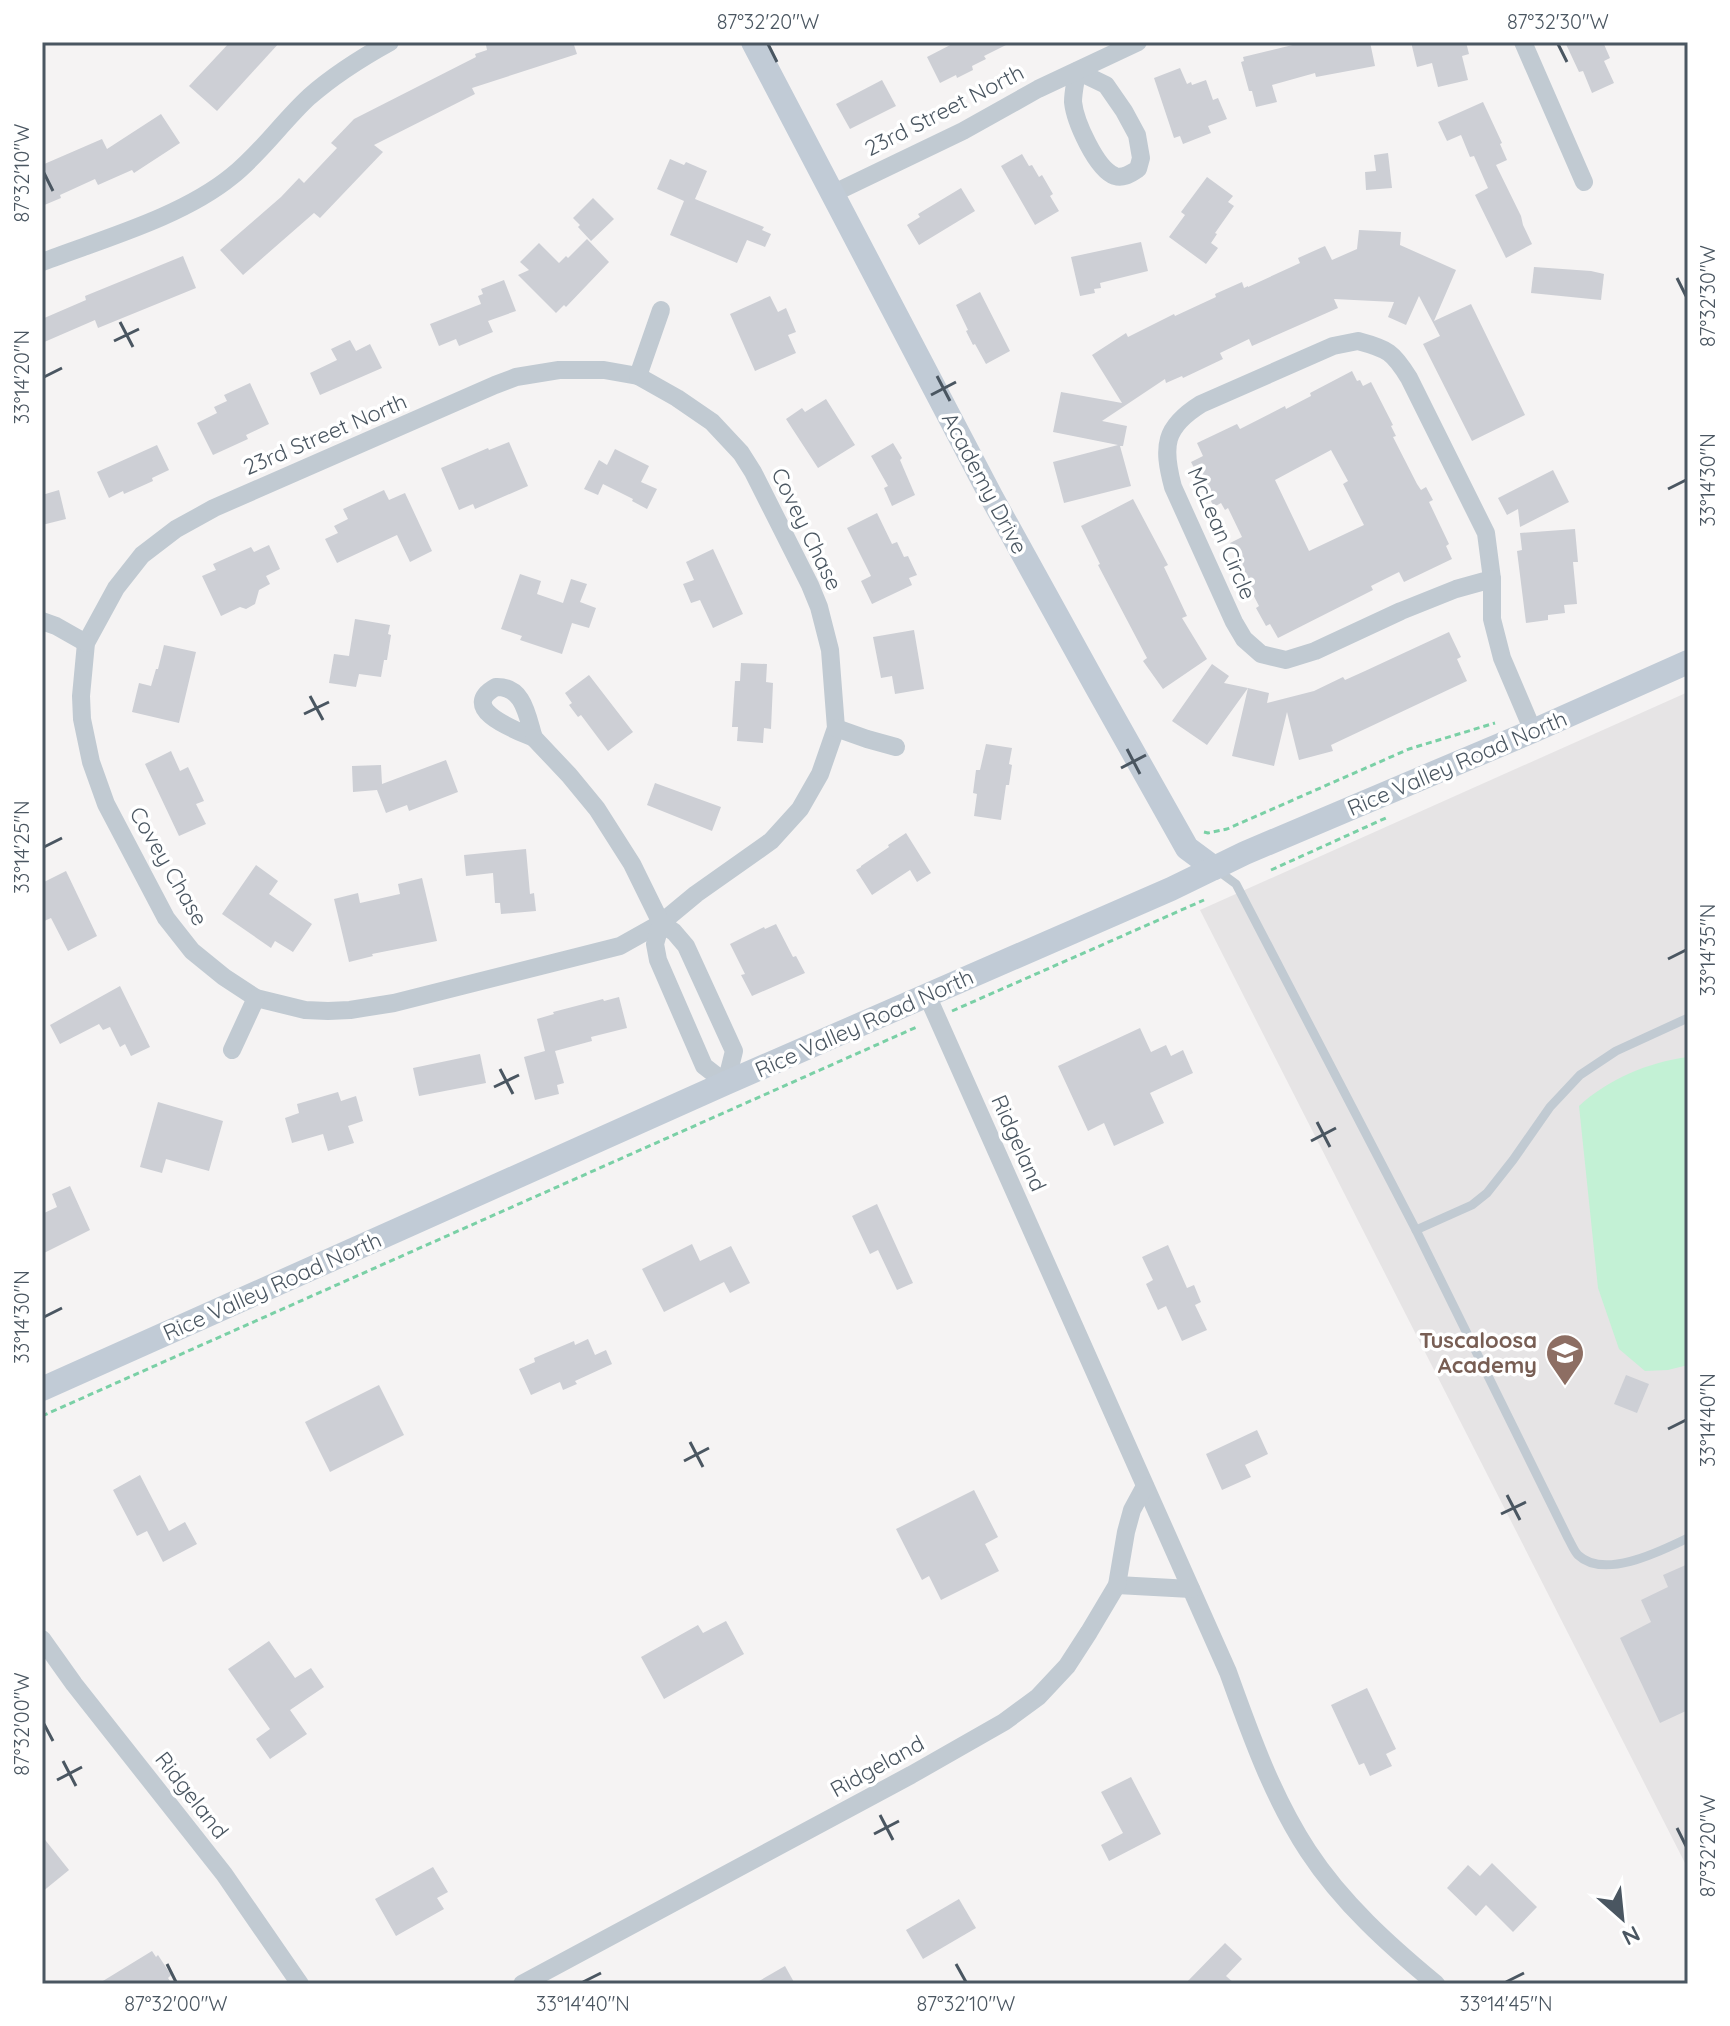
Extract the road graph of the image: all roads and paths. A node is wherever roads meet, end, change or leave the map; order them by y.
1 (390, 42) edge
2 (753, 42) edge
3 (1138, 42) edge
4 (1523, 42) edge
5 (1077, 71) junction
6 (1584, 182) dead end
7 (834, 193) junction
8 (42, 262) edge
9 (661, 310) dead end
10 (638, 376) junction
11 (1492, 579) junction
12 (42, 621) edge
13 (86, 643) junction
14 (1688, 662) edge
15 (1529, 720) junction
16 (836, 728) junction
17 (534, 738) dead end
18 (896, 747) dead end
19 (1195, 829) dead end
20 (1214, 868) junction
21 (1204, 900) dead end
22 (661, 923) junction
23 (256, 998) junction
24 (932, 1007) junction
25 (1688, 1018) edge
26 (232, 1050) dead end
27 (726, 1083) junction
28 (1416, 1230) junction
29 (42, 1389) edge
30 (42, 1416) edge
31 (1145, 1486) junction
32 (1688, 1538) edge
33 (1117, 1585) junction
34 (1191, 1589) junction
35 (42, 1639) edge
36 (300, 1984) edge
37 (522, 1984) edge
38 (1436, 1984) edge

1 - 8 street
2 - 7 street, Academy Drive
3 - 5 street, 23rd Street North
4 - 6 street
5 - 5 street
5 - 7 street, 23rd Street North
7 - 20 street, Academy Drive
9 - 10 street
10 - 13 street, 23rd Street North
10 - 16 street, Covey Chase
11 - 11 street, McLean Circle
11 - 15 street, McLean Circle
12 - 13 street
13 - 23 street, Covey Chase
14 - 15 street, Rice Valley Road North
15 - 19 path
15 - 20 street, Rice Valley Road North
16 - 18 street
16 - 22 street, Covey Chase
17 - 22 street
20 - 24 street, Rice Valley Road North
20 - 28 lane
21 - 24 path
22 - 23 street, Covey Chase
22 - 27 street
22 - 27 street
23 - 26 street
24 - 27 street, Rice Valley Road North
24 - 30 path
24 - 31 street, Ridgeland
25 - 28 lane
27 - 29 street, Rice Valley Road North
28 - 32 lane
31 - 33 street, Ridgeland
31 - 34 street, Ridgeland
33 - 34 street
33 - 37 street, Ridgeland
34 - 38 street, Ridgeland
35 - 36 street, Ridgeland

